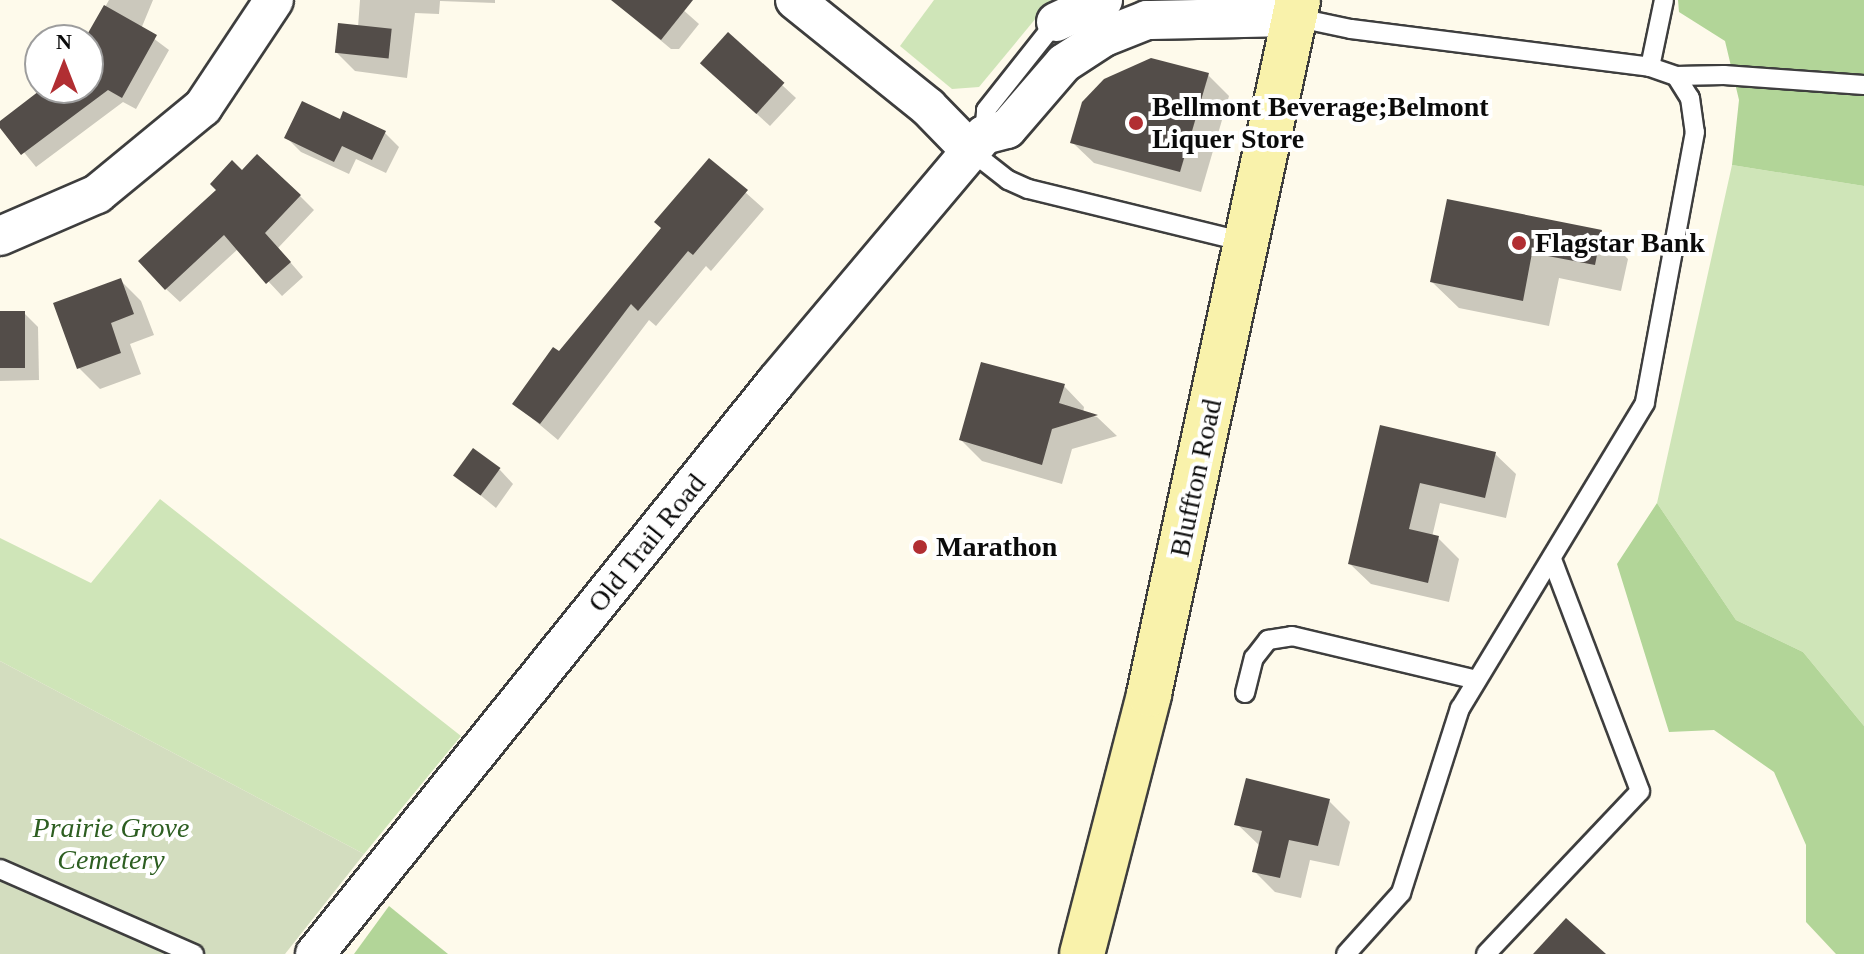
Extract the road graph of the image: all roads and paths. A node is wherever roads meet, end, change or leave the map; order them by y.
1 (274, 0) edge
2 (795, 0) edge
3 (1103, 0) edge
4 (1664, 0) edge
5 (1284, 6) edge
6 (1064, 11) edge
7 (1650, 67) junction
8 (1676, 76) junction
9 (1864, 85) edge
10 (977, 143) junction
11 (0, 236) edge
12 (1247, 242) junction
13 (1552, 559) junction
14 (1477, 680) junction
15 (1245, 693) dead end
16 (0, 869) edge
17 (194, 954) edge
18 (315, 954) edge
19 (1082, 954) edge
20 (1346, 954) edge
21 (1486, 954) edge

1 - 11 street
2 - 10 street
3 - 6 street, Old Trail Road
4 - 7 lane
5 - 7 lane
5 - 10 street, Old Trail Road
5 - 12 main road, Bluffton Road
6 - 10 lane, Old Trail Road
7 - 8 lane
8 - 9 lane
8 - 13 lane
10 - 12 lane
10 - 18 street, Old Trail Road
12 - 19 main road, Bluffton Road
13 - 14 lane
13 - 21 lane
14 - 15 lane
14 - 20 lane
16 - 17 lane

